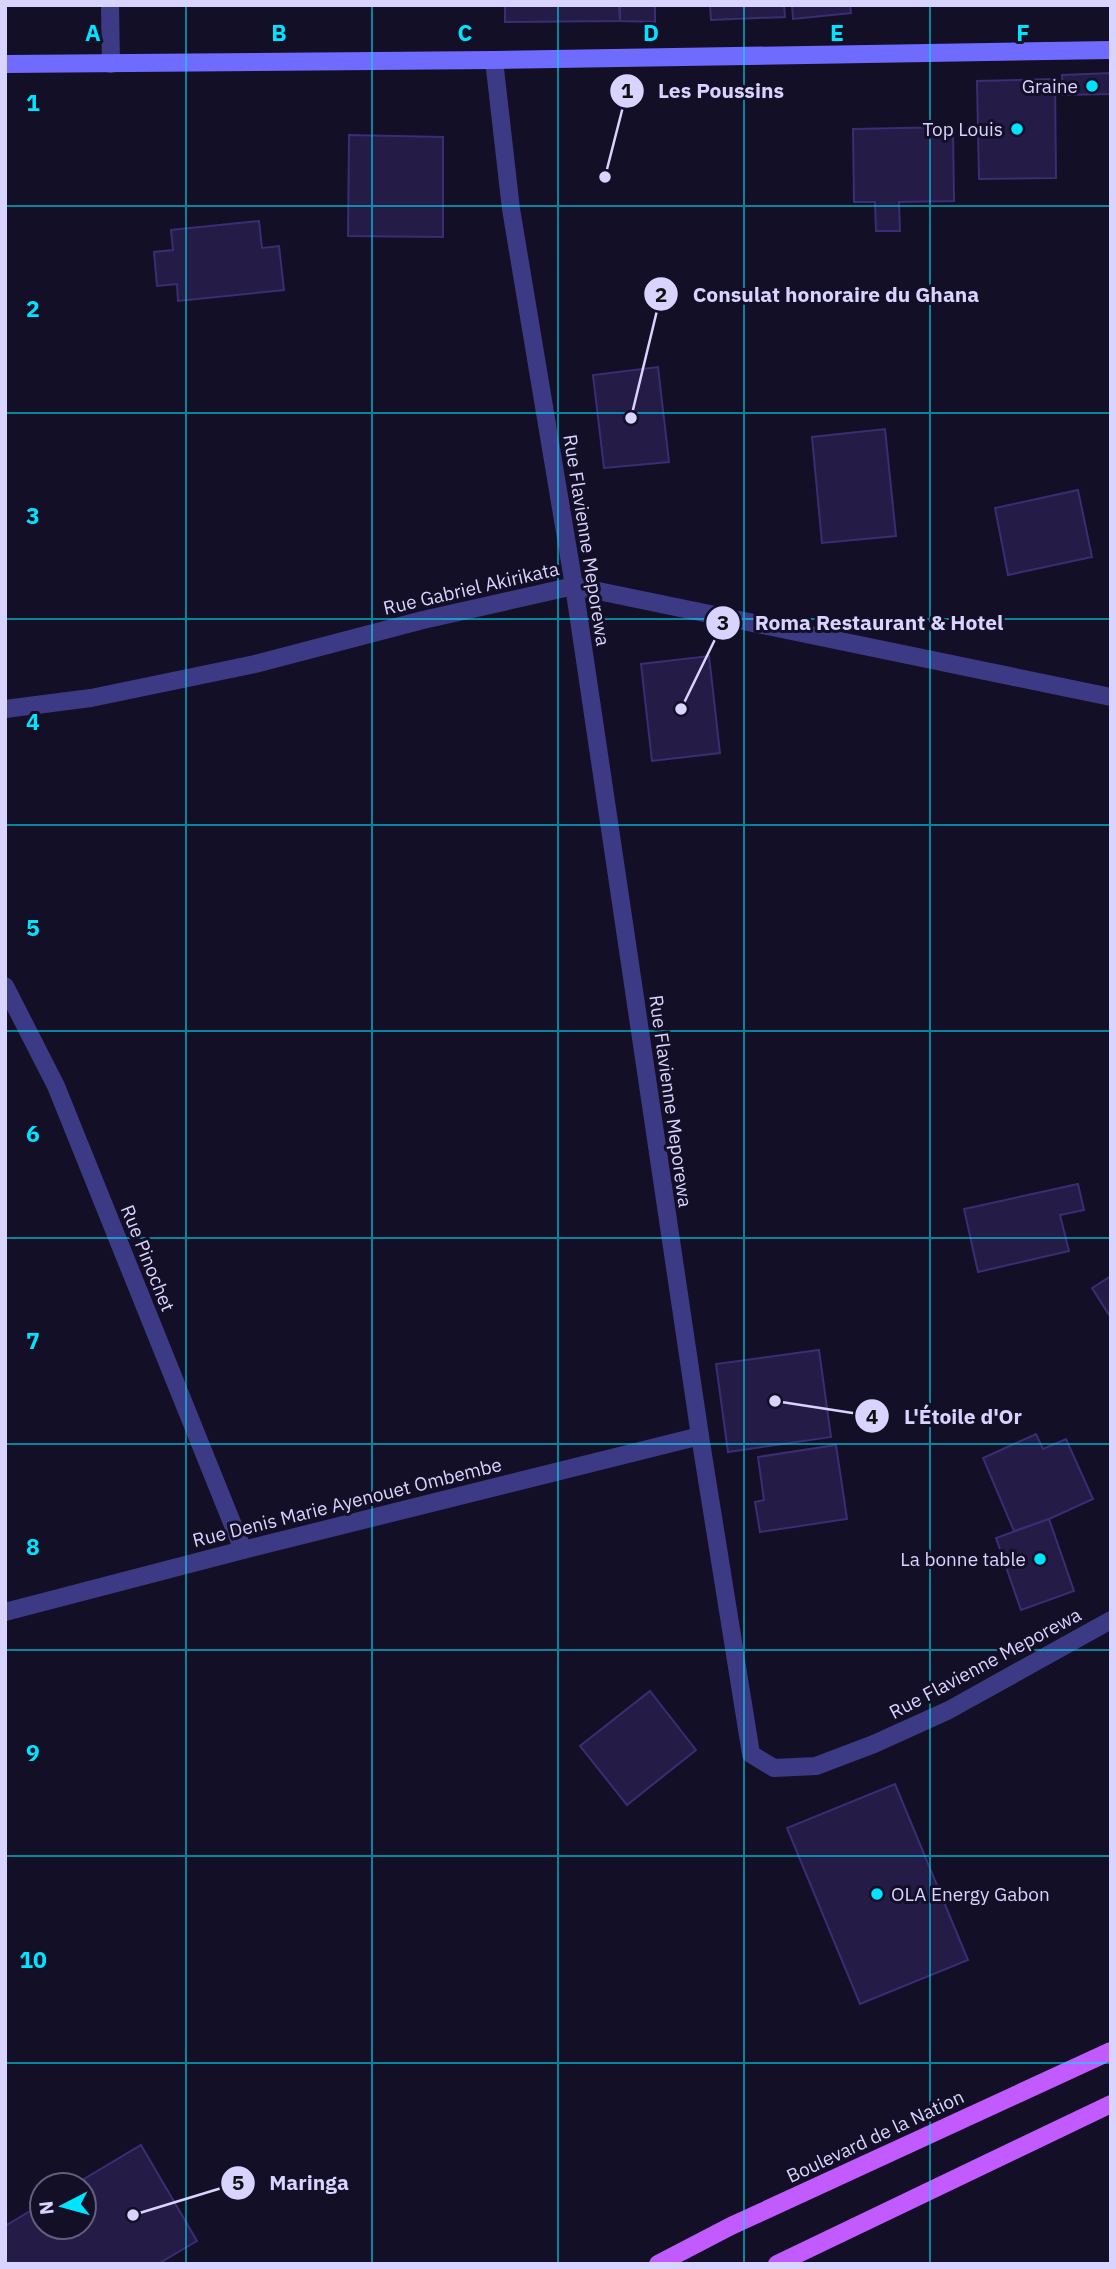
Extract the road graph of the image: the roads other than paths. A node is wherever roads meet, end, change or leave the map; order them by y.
1 (110, 5) edge
2 (1111, 50) edge
3 (494, 60) junction
4 (5, 64) edge
5 (111, 64) junction
6 (574, 586) junction
7 (1111, 698) edge
8 (5, 709) edge
9 (5, 986) edge
10 (700, 1436) junction
11 (243, 1550) junction
12 (5, 1612) edge
13 (1111, 1620) edge
14 (1111, 2052) edge
15 (1111, 2104) edge
16 (658, 2264) edge
17 (777, 2264) edge

1 - 5 street
2 - 3 main road
3 - 5 main road
3 - 6 street, Rue Flavienne Meporewa
4 - 5 main road
6 - 7 street, Rue Gabriel Akirikata
6 - 8 street, Rue Gabriel Akirikata
6 - 10 street, Rue Flavienne Meporewa
9 - 11 street, Rue Pinochet
10 - 11 street, Rue Denis Marie Ayenouet Ombembe
10 - 13 street, Rue Flavienne Meporewa
11 - 12 street, Rue Denis Marie Ayenouet Ombembe
14 - 16 main road, Boulevard de la Nation
15 - 17 main road

